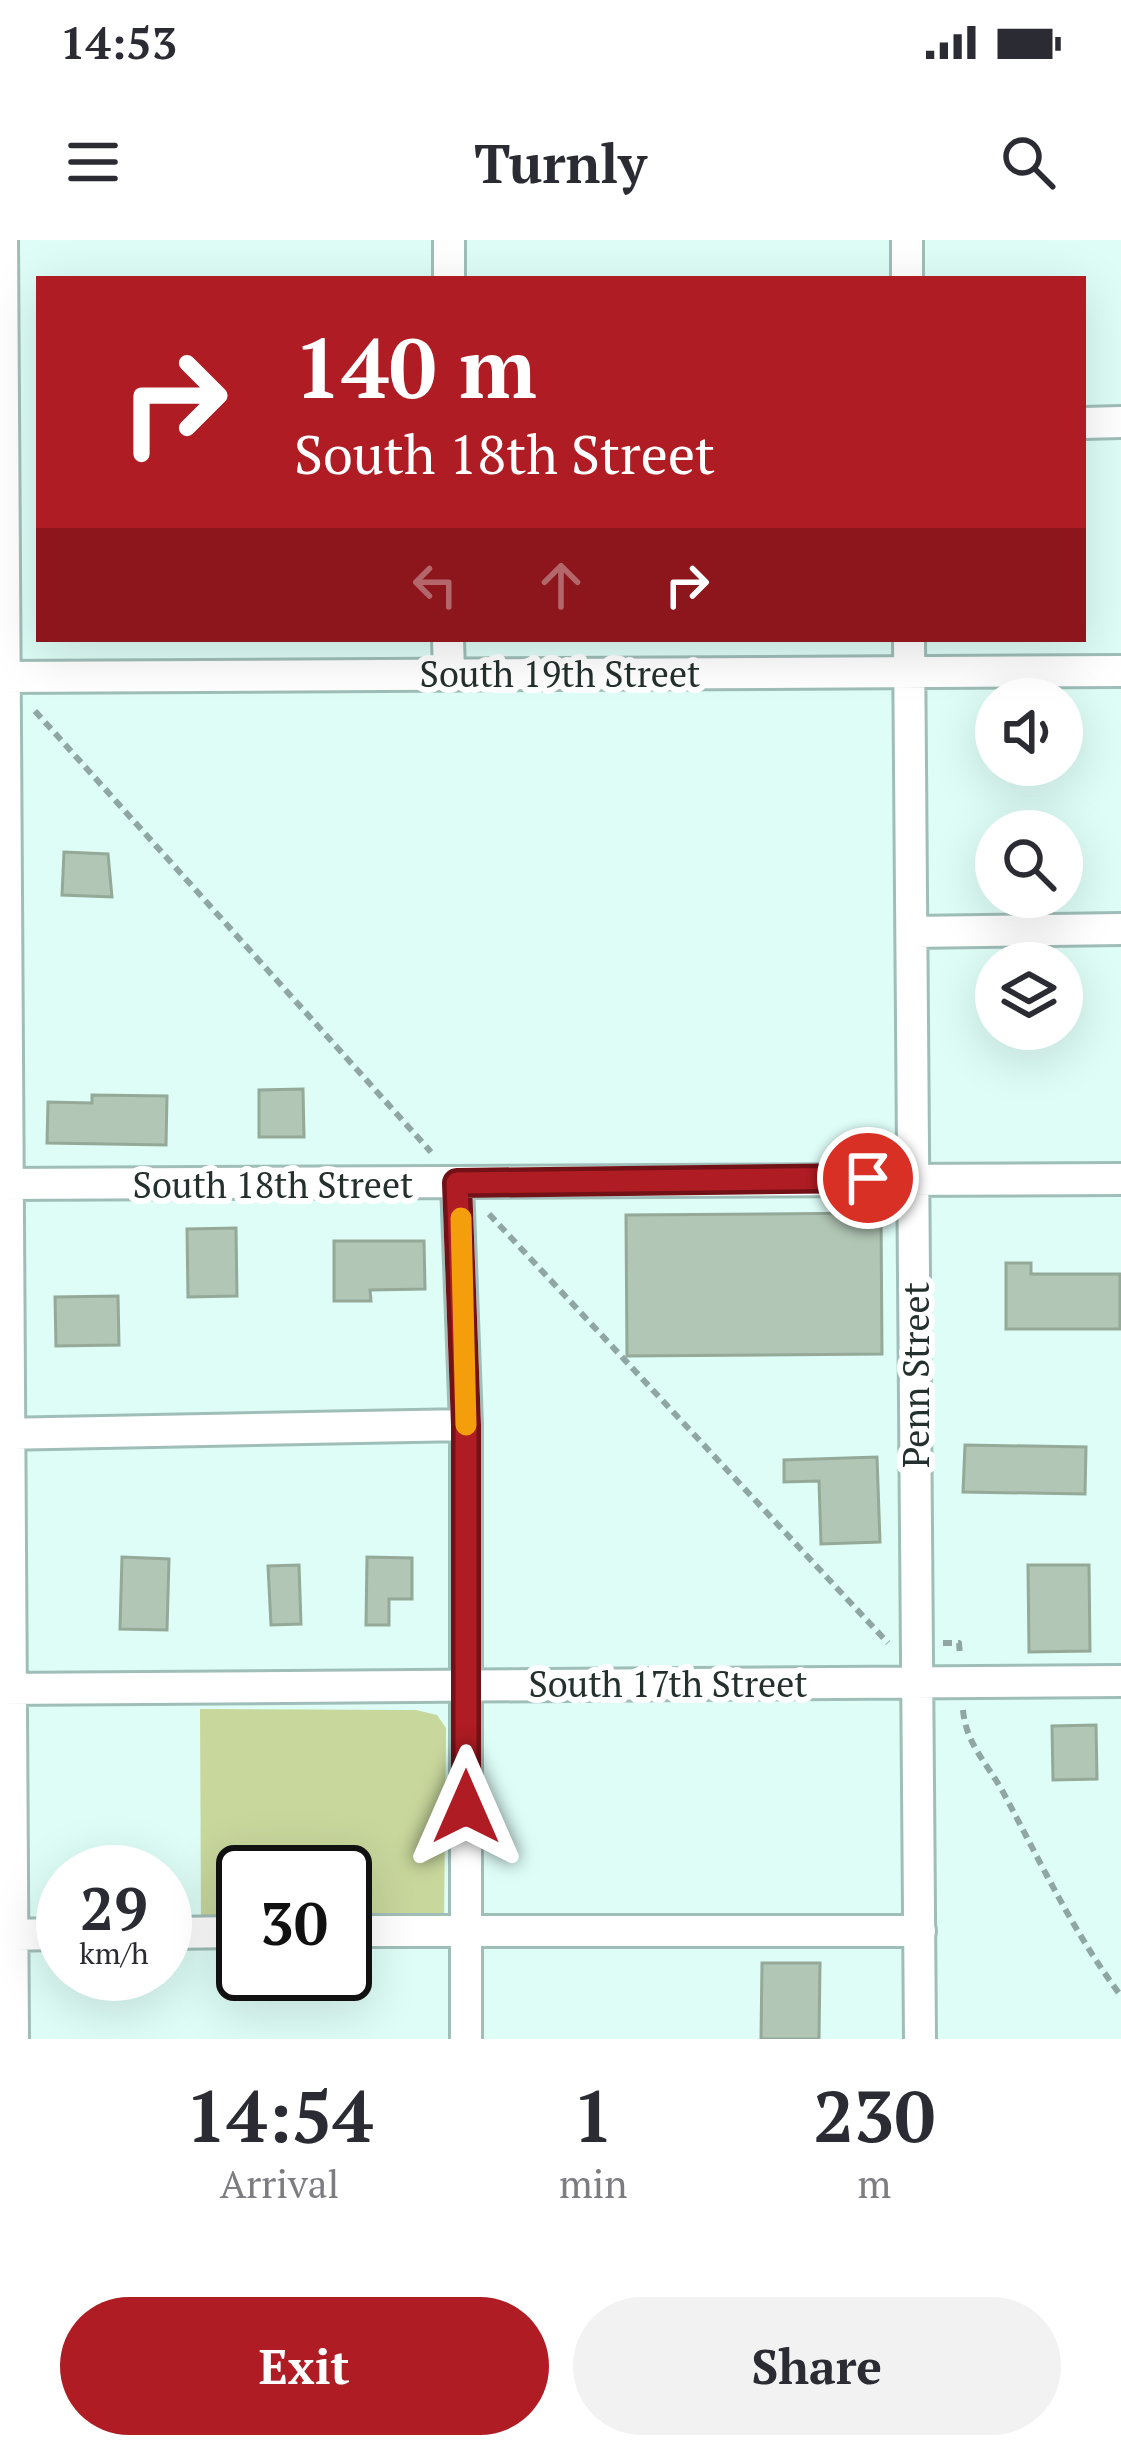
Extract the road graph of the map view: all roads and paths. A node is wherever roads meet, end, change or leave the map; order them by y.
1 (2, 240) edge
2 (449, 240) edge
3 (907, 240) edge
4 (449, 276) edge
5 (907, 276) edge
6 (1121, 422) edge
7 (1086, 423) edge
8 (448, 642) edge
9 (909, 642) edge
10 (909, 671) junction
11 (1121, 671) edge
12 (449, 674) junction
13 (2, 677) edge
14 (3, 929) edge
15 (1121, 929) edge
16 (912, 932) junction
17 (914, 1178) junction
18 (1121, 1179) edge
19 (457, 1183) junction
20 (5, 1184) edge
21 (466, 1425) junction
22 (6, 1434) edge
23 (917, 1643) junction
24 (960, 1681) junction
25 (1121, 1681) edge
26 (917, 1682) junction
27 (466, 1684) junction
28 (7, 1689) edge
29 (466, 1930) junction
30 (372, 1931) edge
31 (920, 1931) junction
32 (7, 1935) edge
33 (1121, 1996) edge
34 (13, 2039) edge
35 (466, 2039) edge
36 (920, 2039) edge

1 - 13 street
2 - 4 street
3 - 5 street
6 - 7 street
8 - 12 street
9 - 10 street, Penn Street
10 - 11 street, South 19th Street
10 - 12 street, South 19th Street
10 - 16 street, Penn Street
12 - 13 street, South 19th Street
13 - 14 street
13 - 19 path
14 - 20 street
15 - 16 street
16 - 17 street, Penn Street
17 - 18 street, South 18th Street
17 - 19 street, South 18th Street
17 - 23 street, Penn Street
19 - 20 street, South 18th Street
19 - 21 street
19 - 23 path
20 - 22 street
21 - 22 street
21 - 27 street
22 - 28 street
23 - 24 path
23 - 26 street, Penn Street
24 - 25 street, South 17th Street
24 - 26 street, South 17th Street
24 - 33 path
26 - 27 street, South 17th Street
26 - 31 street, Penn Street
27 - 28 street, South 17th Street
27 - 29 street
28 - 32 street
29 - 30 street
29 - 31 street
29 - 35 street
31 - 36 street, Penn Street
32 - 34 street

